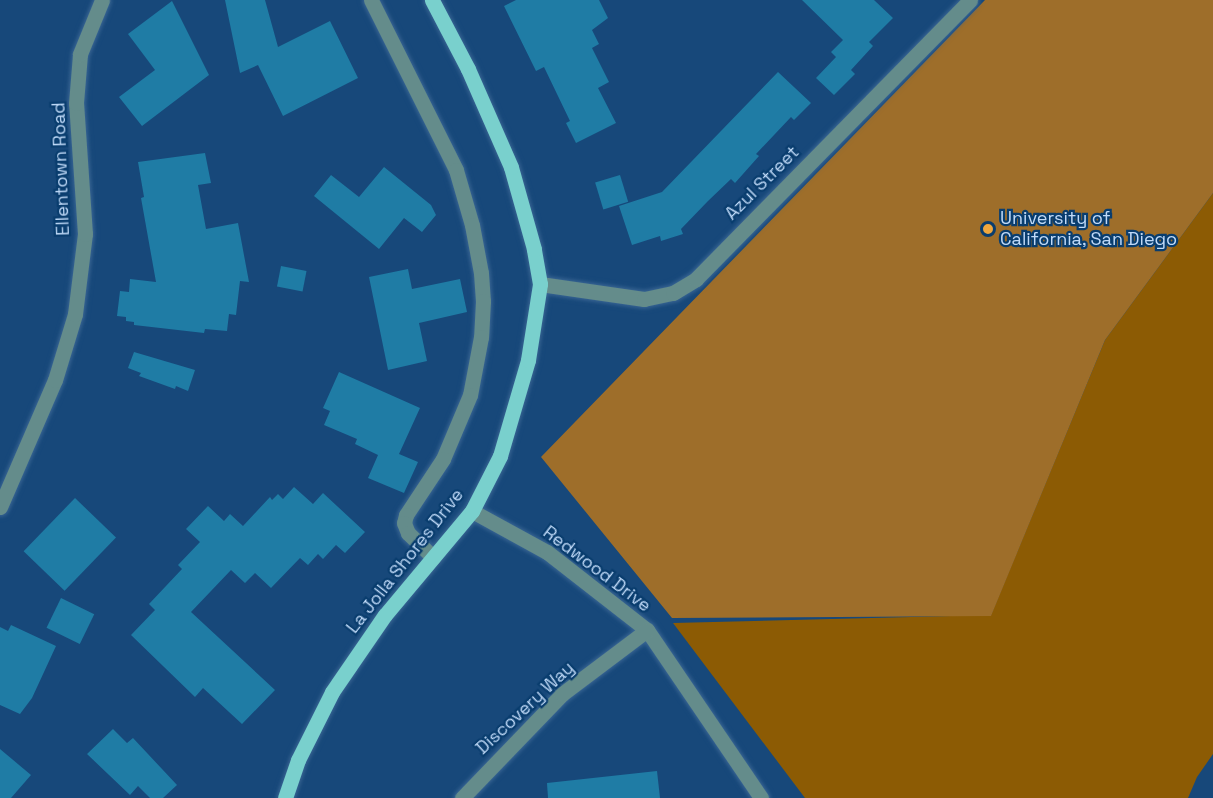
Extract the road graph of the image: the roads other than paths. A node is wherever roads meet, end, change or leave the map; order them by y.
1 (102, 0) edge
2 (372, 0) edge
3 (432, 0) edge
4 (962, 2) edge
5 (540, 284) junction
6 (0, 507) edge
7 (472, 511) junction
8 (433, 557) junction
9 (647, 630) junction
10 (285, 798) edge
11 (462, 798) edge
12 (761, 798) edge

1 - 6 street, Ellentown Road
2 - 8 street
3 - 5 main road, La Jolla Shores Drive
4 - 5 street, Azul Street
5 - 7 main road, La Jolla Shores Drive
7 - 8 main road, La Jolla Shores Drive
7 - 9 street, Redwood Drive
8 - 10 main road, La Jolla Shores Drive
9 - 11 street, Discovery Way
9 - 12 street, Redwood Drive

